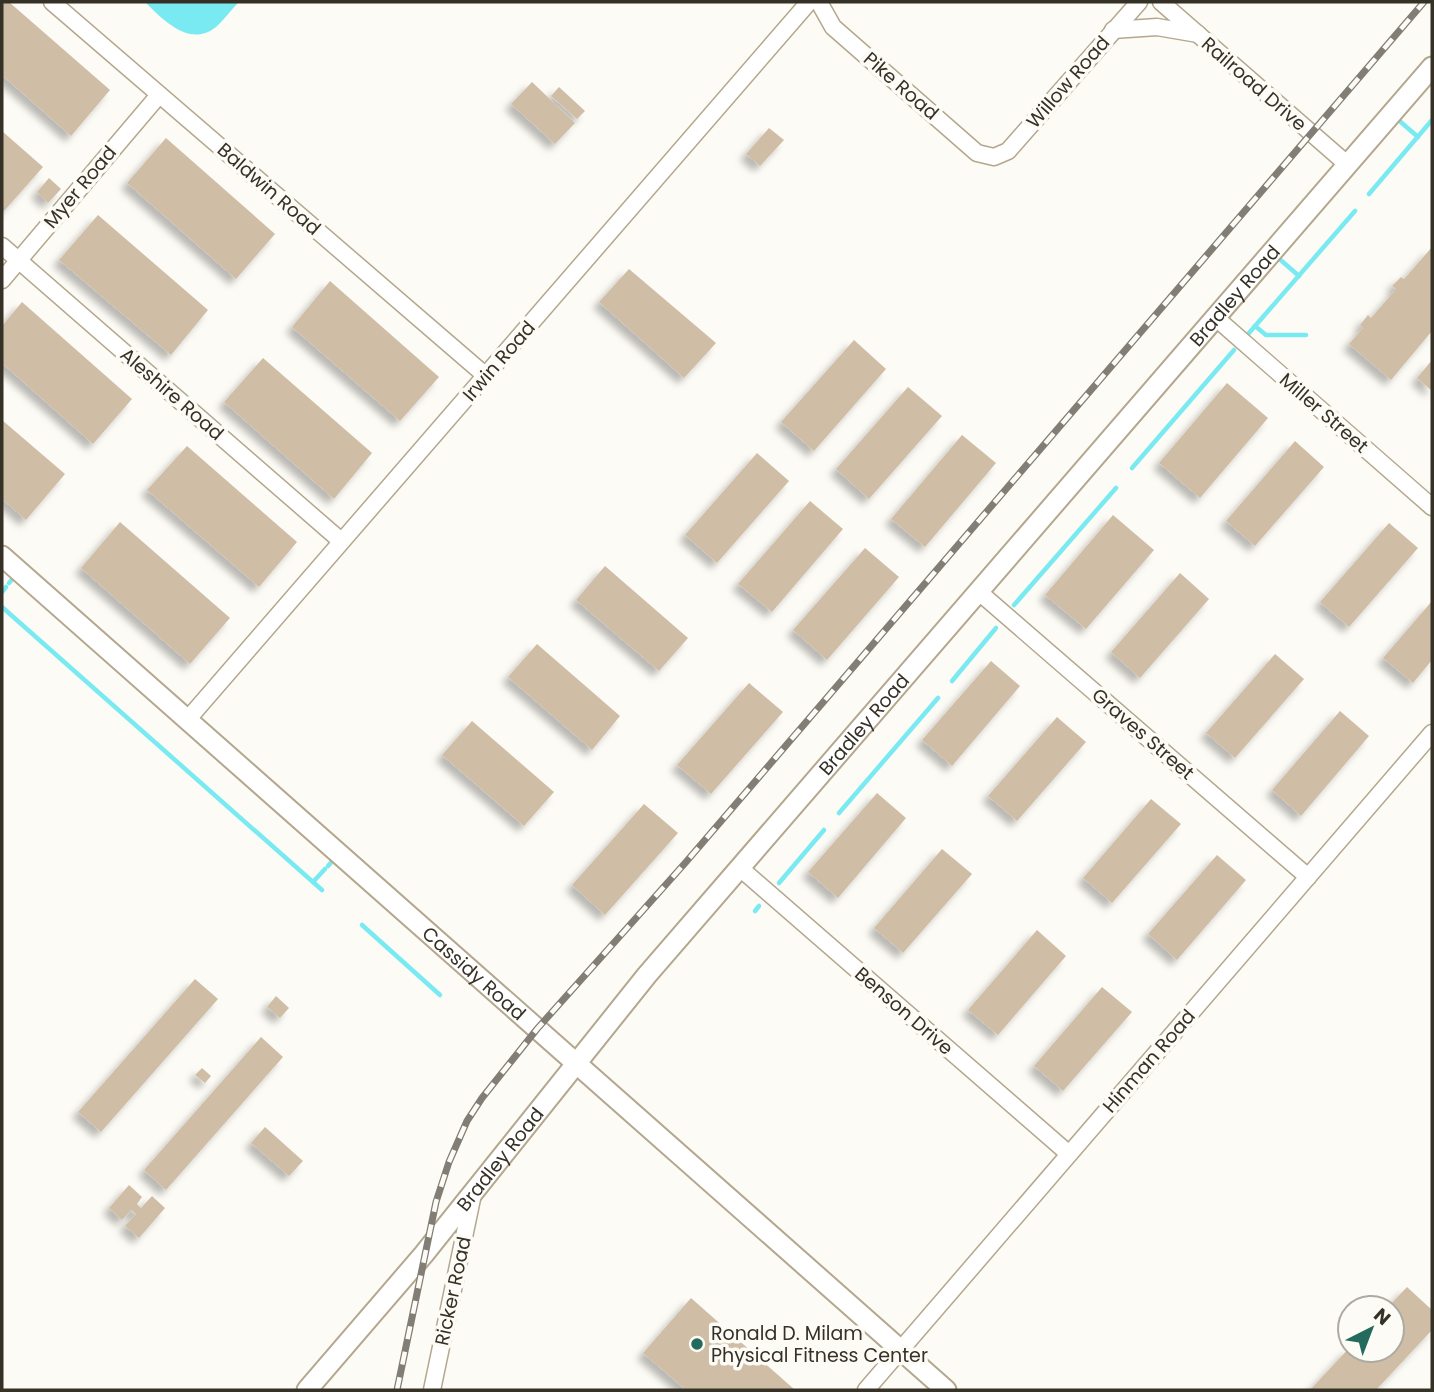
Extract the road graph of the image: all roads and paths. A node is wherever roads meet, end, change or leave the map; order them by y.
1 (52, 2) edge
2 (809, 2) edge
3 (819, 2) edge
4 (1139, 2) edge
5 (1161, 2) edge
6 (1113, 30) junction
7 (1198, 34) junction
8 (1432, 67) edge
9 (159, 95) junction
10 (994, 157) joint
11 (1348, 165) junction
12 (2, 246) edge
13 (18, 260) junction
14 (2, 280) edge
15 (1216, 318) junction
16 (486, 376) junction
17 (1432, 507) edge
18 (341, 541) junction
19 (2, 556) edge
20 (979, 592) junction
21 (188, 719) junction
22 (1432, 733) edge
23 (740, 868) junction
24 (1308, 877) junction
25 (576, 1063) junction
26 (1069, 1154) junction
27 (474, 1191) junction
28 (900, 1349) junction
29 (307, 1390) edge
30 (432, 1390) edge
31 (866, 1390) edge
32 (946, 1390) edge

1 - 9 street, Baldwin Road
2 - 16 street, Irwin Road
3 - 10 street, Pike Road
4 - 6 street, Willow Road
5 - 7 street, Railroad Drive
6 - 7 street
6 - 10 street, Willow Road
7 - 11 street, Railroad Drive
8 - 11 street, Bradley Road
9 - 13 street, Myer Road
9 - 16 street, Baldwin Road
11 - 15 street, Bradley Road
12 - 13 street, Aleshire Road
13 - 14 street, Myer Road
13 - 18 street, Aleshire Road
15 - 17 street, Miller Street
15 - 20 street, Bradley Road
16 - 18 street, Irwin Road
18 - 21 street, Irwin Road
19 - 21 street, Cassidy Road
20 - 23 street, Bradley Road
20 - 24 street, Graves Street
21 - 25 street, Cassidy Road
22 - 24 street, Hinman Road
23 - 25 street, Bradley Road
23 - 26 street, Benson Drive
24 - 26 street, Hinman Road
25 - 27 street, Bradley Road
25 - 28 street, Cassidy Road
26 - 28 street, Hinman Road
27 - 29 street, Bradley Road
27 - 30 street, Ricker Road
28 - 31 street, Hinman Road
28 - 32 street, Cassidy Road

